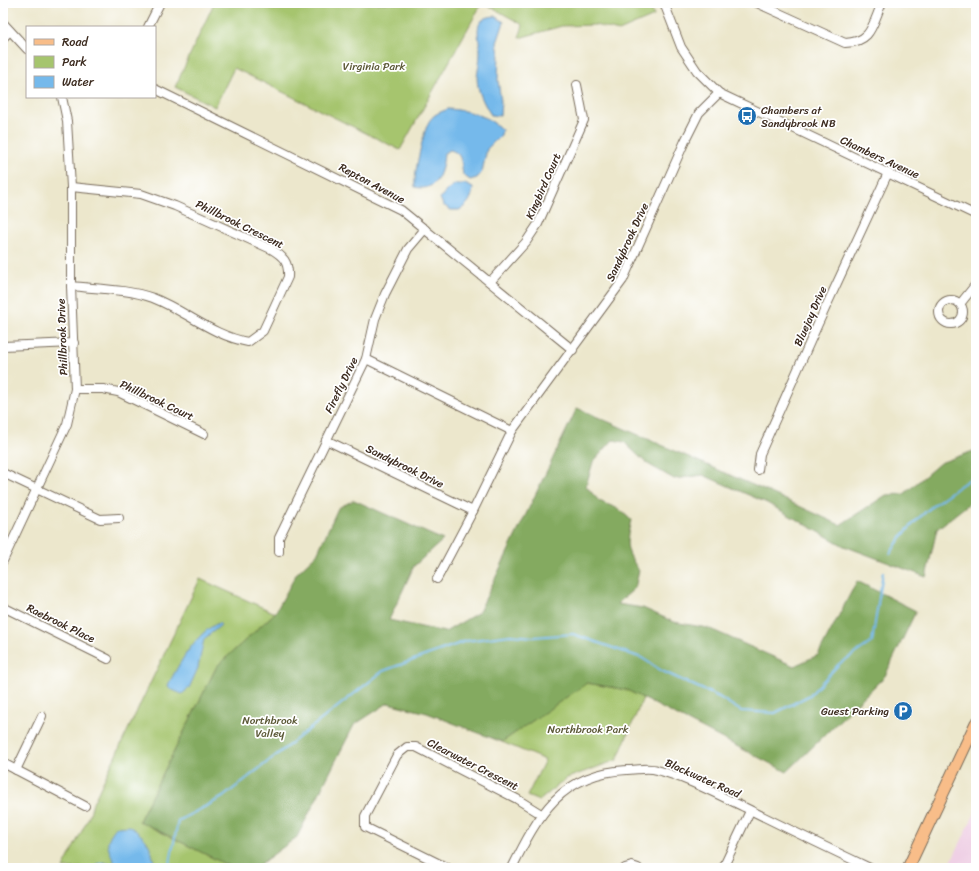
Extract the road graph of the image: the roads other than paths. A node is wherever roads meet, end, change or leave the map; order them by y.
1 (160, 3) edge
2 (664, 3) edge
3 (757, 3) edge
4 (882, 3) edge
5 (3, 23) edge
6 (148, 26) edge
7 (10, 31) junction
8 (3, 38) edge
9 (26, 48) edge
10 (577, 85) dead end
11 (156, 89) edge
12 (719, 93) junction
13 (62, 98) edge
14 (888, 173) junction
15 (71, 187) junction
16 (976, 215) edge
17 (425, 229) junction
18 (490, 282) junction
19 (976, 284) edge
20 (71, 286) junction
21 (960, 304) dead end
22 (74, 343) junction
23 (3, 346) edge
24 (573, 350) junction
25 (366, 359) junction
26 (75, 389) junction
27 (512, 431) junction
28 (204, 434) dead end
29 (326, 440) junction
30 (758, 470) dead end
31 (3, 473) edge
32 (37, 489) junction
33 (473, 512) junction
34 (119, 518) dead end
35 (280, 552) dead end
36 (3, 561) edge
37 (437, 579) dead end
38 (3, 606) edge
39 (108, 659) dead end
40 (42, 716) dead end
41 (976, 723) edge
42 (3, 763) edge
43 (16, 770) junction
44 (84, 806) dead end
45 (750, 811) junction
46 (541, 814) junction
47 (448, 868) edge
48 (512, 868) edge
49 (625, 868) edge
50 (638, 868) edge
51 (724, 868) edge
52 (870, 868) edge
53 (908, 868) edge

1 - 6 street
2 - 12 street, Chambers Avenue
3 - 4 street
5 - 7 street
7 - 8 street
7 - 9 street
10 - 18 street, Kingbird Court
11 - 17 street, Repton Avenue
12 - 14 street, Chambers Avenue
12 - 24 street, Sandybrook Drive
13 - 15 street, Phillbrook Drive
14 - 16 street, Chambers Avenue
14 - 30 street, Bluejay Drive
15 - 20 street, Phillbrook Drive
15 - 20 street, Phillbrook Crescent
17 - 18 street, Repton Avenue
17 - 25 street, Firefly Drive
18 - 24 street, Repton Avenue
19 - 21 street
20 - 22 street, Phillbrook Drive
22 - 23 street
22 - 26 street, Phillbrook Drive
24 - 27 street, Sandybrook Drive
25 - 27 street
25 - 29 street, Firefly Drive
26 - 28 street, Phillbrook Court
26 - 32 street, Phillbrook Drive
27 - 33 street, Sandybrook Drive
29 - 33 street, Sandybrook Drive
29 - 35 street, Firefly Drive
31 - 32 street
32 - 34 street
32 - 36 street, Phillbrook Drive
33 - 37 street, Sandybrook Drive
38 - 39 street, Raebrook Place
40 - 43 street
41 - 53 main road
42 - 43 street
43 - 44 street
45 - 46 street, Blackwater Road
45 - 51 street
45 - 52 street, Blackwater Road
46 - 47 street, Clearwater Crescent
46 - 48 street, Blackwater Road
49 - 50 street

